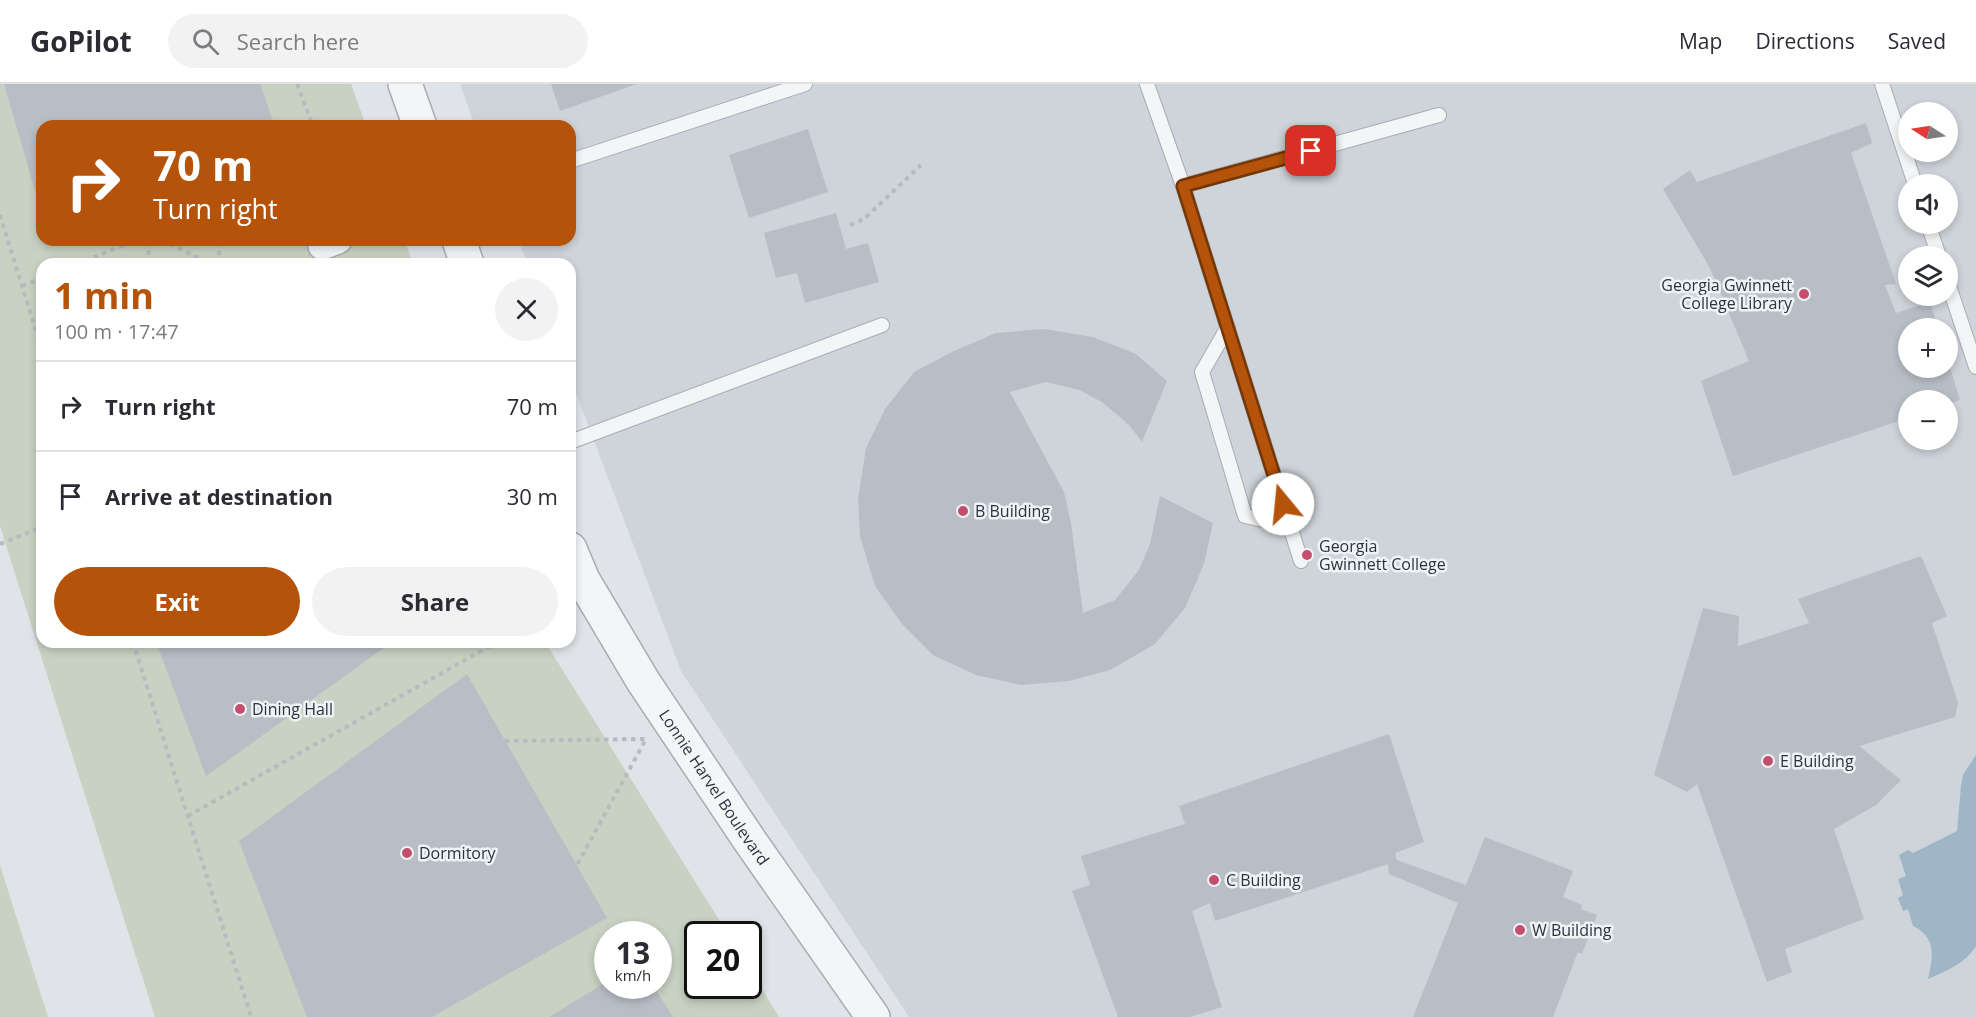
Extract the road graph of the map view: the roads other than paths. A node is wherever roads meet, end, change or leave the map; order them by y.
1 (405, 84) edge
2 (805, 84) edge
3 (1147, 84) edge
4 (1882, 84) edge
5 (1439, 115) dead end
6 (418, 120) edge
7 (576, 159) edge
8 (1912, 174) edge
9 (1183, 186) junction
10 (1956, 306) edge
11 (882, 325) dead end
12 (1228, 327) junction
13 (1976, 367) edge
14 (576, 440) edge
15 (1290, 526) junction
16 (1301, 561) dead end
17 (576, 563) edge
18 (873, 1017) edge

1 - 6 street
2 - 7 lane
3 - 9 lane
4 - 8 lane
5 - 9 lane
9 - 12 lane
10 - 13 lane
11 - 14 lane
12 - 15 lane
12 - 15 lane
15 - 16 lane
17 - 18 street, Lonnie Harvel Boulevard

